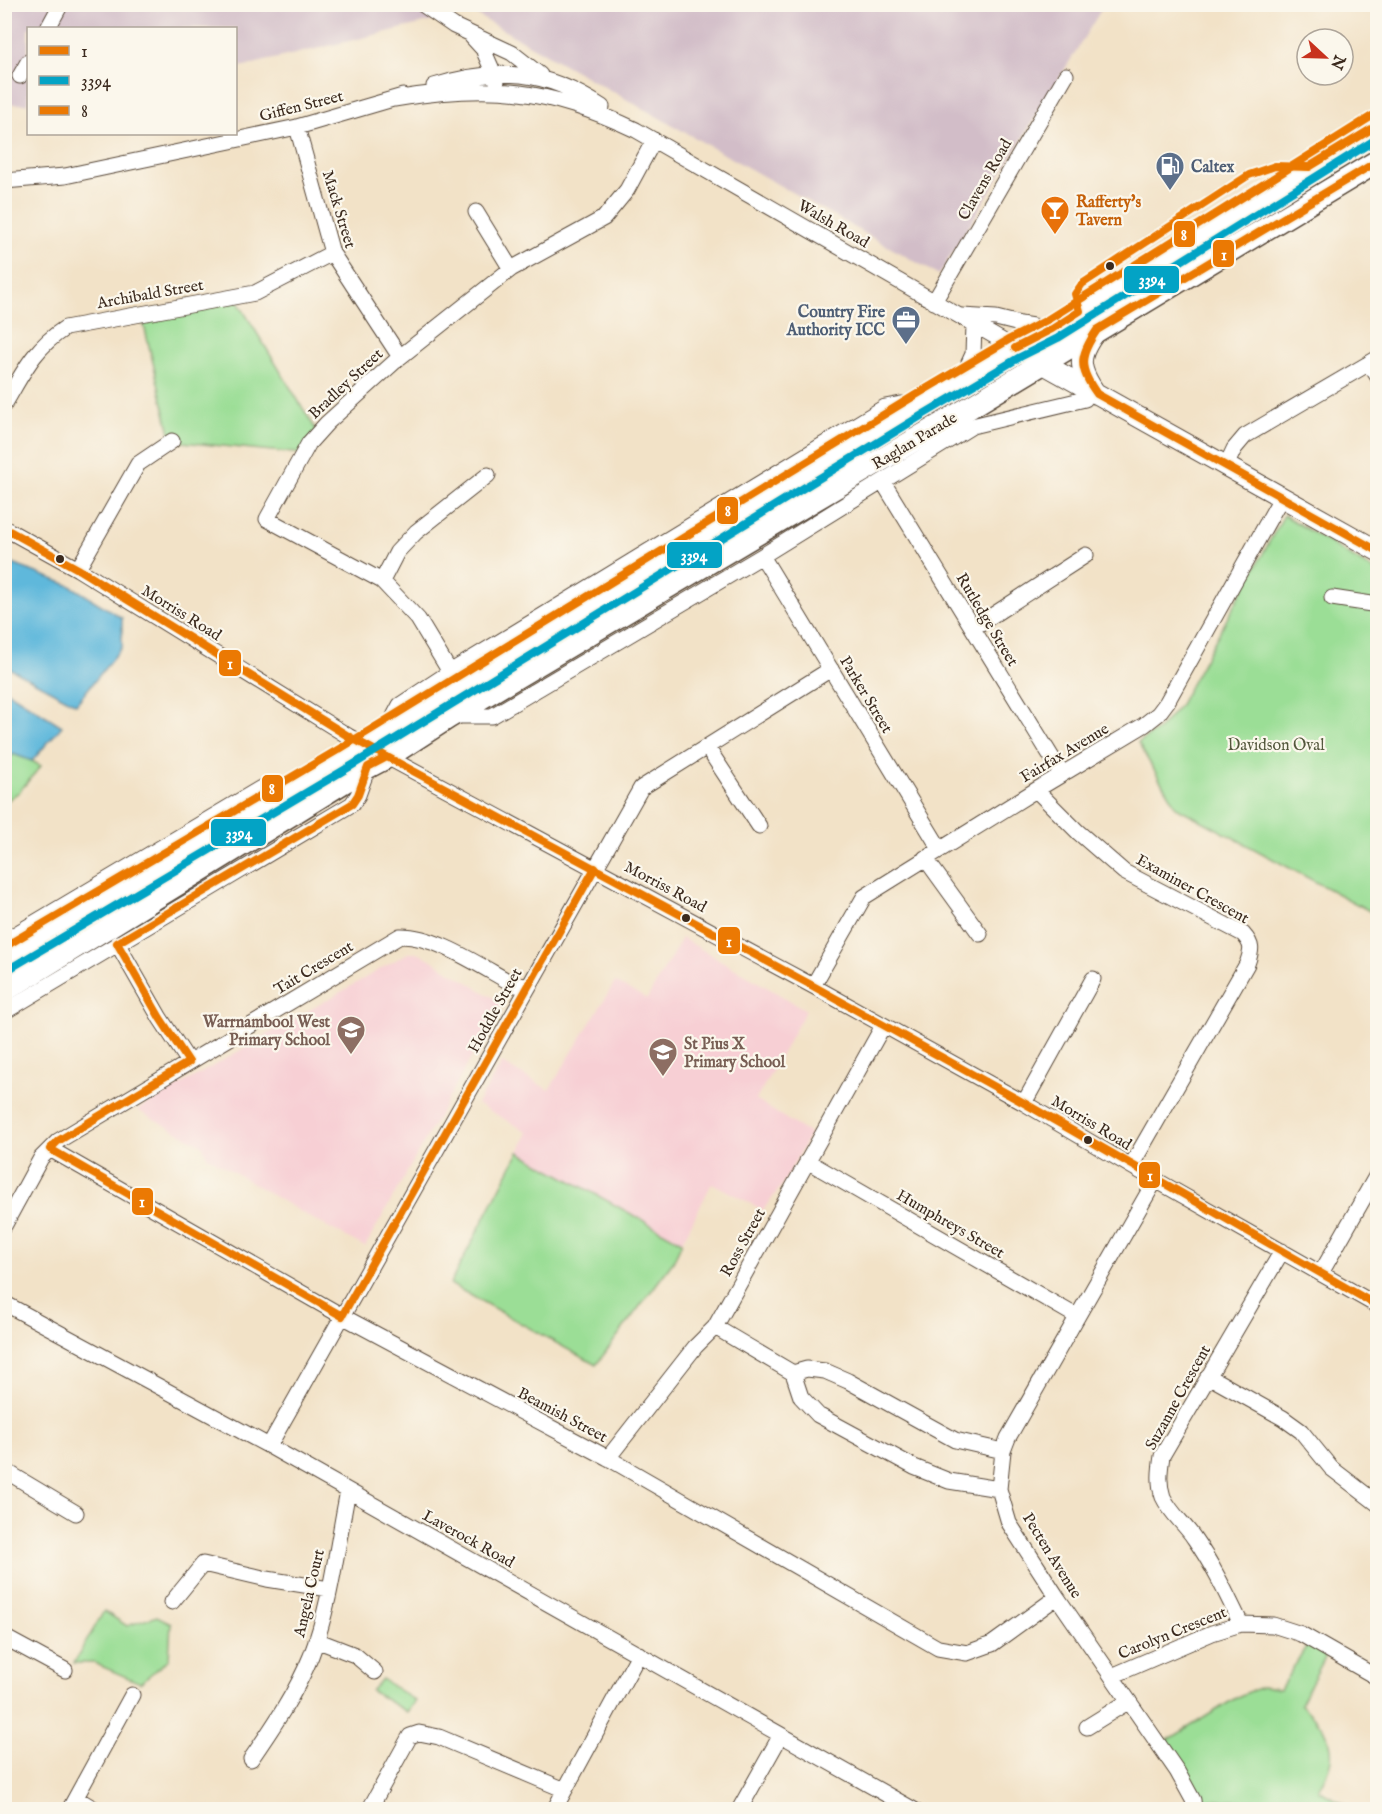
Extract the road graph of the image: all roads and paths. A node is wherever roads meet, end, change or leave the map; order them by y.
1 (61, 4) edge
2 (422, 4) edge
3 (49, 27) edge
4 (477, 38) junction
5 (27, 64) edge
6 (498, 74) junction
7 (1066, 75) dead end
8 (20, 76) dead end
9 (546, 79) junction
10 (453, 81) junction
11 (500, 90) junction
12 (394, 99) junction
13 (1377, 125) edge
14 (297, 127) junction
15 (636, 130) junction
16 (654, 140) junction
17 (1377, 161) edge
18 (4, 181) edge
19 (476, 212) dead end
20 (332, 253) junction
21 (511, 269) junction
22 (934, 302) junction
23 (959, 316) junction
24 (974, 325) junction
25 (1052, 329) junction
26 (1097, 330) junction
27 (1015, 348) junction
28 (400, 357) junction
29 (1373, 360) edge
30 (1042, 364) junction
31 (1377, 377) edge
32 (956, 383) junction
33 (1091, 397) junction
34 (4, 405) edge
35 (919, 405) junction
36 (972, 416) junction
37 (172, 441) dead end
38 (1226, 466) junction
39 (488, 475) dead end
40 (883, 482) junction
41 (1281, 498) junction
42 (4, 528) edge
43 (1377, 551) edge
44 (1086, 555) dead end
45 (762, 556) junction
46 (78, 569) junction
47 (382, 581) junction
48 (1332, 598) dead end
49 (1377, 605) edge
50 (973, 628) junction
51 (831, 669) junction
52 (450, 672) junction
53 (449, 717) junction
54 (385, 733) junction
55 (708, 747) junction
56 (373, 756) junction
57 (1062, 774) junction
58 (295, 786) junction
59 (1036, 790) junction
60 (759, 826) dead end
61 (940, 849) junction
62 (925, 858) junction
63 (595, 868) junction
64 (980, 934) dead end
65 (4, 941) edge
66 (117, 943) junction
67 (4, 960) edge
68 (1093, 979) dead end
69 (528, 986) junction
70 (813, 986) junction
71 (4, 991) edge
72 (4, 1012) edge
73 (883, 1026) junction
74 (189, 1062) junction
75 (1024, 1103) junction
76 (50, 1149) junction
77 (807, 1161) junction
78 (1131, 1166) junction
79 (1377, 1173) edge
80 (1156, 1179) junction
81 (4, 1226) edge
82 (1282, 1251) junction
83 (1321, 1273) junction
84 (4, 1303) edge
85 (1377, 1306) edge
86 (342, 1316) junction
87 (1076, 1316) junction
88 (716, 1327) junction
89 (793, 1373) junction
90 (1208, 1376) junction
91 (269, 1446) junction
92 (1003, 1451) junction
93 (608, 1458) junction
94 (4, 1470) edge
95 (999, 1489) junction
96 (348, 1491) junction
97 (1377, 1504) edge
98 (76, 1514) dead end
99 (329, 1589) junction
100 (1057, 1597) junction
101 (172, 1602) dead end
102 (1241, 1624) junction
103 (4, 1637) edge
104 (316, 1640) junction
105 (639, 1654) junction
106 (65, 1670) dead end
107 (375, 1672) dead end
108 (1112, 1676) junction
109 (1377, 1678) edge
110 (132, 1695) dead end
111 (1129, 1701) junction
112 (1087, 1727) dead end
113 (781, 1735) junction
114 (251, 1760) dead end
115 (565, 1790) junction
116 (73, 1804) edge
117 (96, 1809) edge
118 (369, 1809) edge
119 (554, 1809) edge
120 (739, 1809) edge
121 (914, 1809) edge
122 (1194, 1809) edge

1 - 3 street
2 - 4 street, Walsh Road
4 - 6 street, Walsh Road
4 - 9 street, Walsh Road
4 - 10 street
5 - 8 street
6 - 9 street, Walsh Road
6 - 10 street, Giffen Street
6 - 11 street
7 - 22 street, Clavens Road
9 - 15 street, Walsh Road
10 - 12 street, Giffen Street
11 - 12 street, Giffen Street
11 - 15 street, Walsh Road
12 - 14 street, Giffen Street
13 - 25 highway, Raglan Parade
14 - 18 street, Giffen Street
14 - 20 street, Mack Street
15 - 16 street, Walsh Road
16 - 21 street, Bradley Street
16 - 22 street, Walsh Road
17 - 26 highway, Raglan Parade
19 - 21 street
20 - 28 street, Mack Street
20 - 34 street, Archibald Street
21 - 28 street, Bradley Street
22 - 23 street, Walsh Road
23 - 24 street, Walsh Road
23 - 25 street
24 - 27 street, Walsh Road
24 - 32 street
25 - 27 highway, Raglan Parade
26 - 30 highway, Raglan Parade
26 - 33 main road
27 - 30 main road
27 - 32 highway, Raglan Parade
28 - 47 street, Bradley Street
29 - 31 street
29 - 38 street
30 - 33 main road
30 - 36 highway, Raglan Parade
32 - 35 highway, Raglan Parade
32 - 36 highway
33 - 36 street, Raglan Parade
33 - 38 main road
35 - 52 street, Raglan Parade
35 - 54 highway, Raglan Parade
36 - 40 street, Raglan Parade
36 - 53 highway, Raglan Parade
37 - 46 street
38 - 41 main road
39 - 47 street
40 - 45 street, Raglan Parade
40 - 50 street, Rutledge Street
41 - 43 main road
41 - 57 street, Fairfax Avenue
42 - 46 street, Morriss Road
44 - 50 street
45 - 51 street, Parker Street
45 - 53 street, Raglan Parade
46 - 56 street, Morriss Road
47 - 52 street, Bradley Street
48 - 49 street
50 - 57 street, Rutledge Street
51 - 55 street, Hoddle Street
51 - 61 street, Parker Street
52 - 54 street, Raglan Parade
53 - 56 highway, Raglan Parade
54 - 56 highway, Raglan Parade
55 - 60 street
55 - 63 street, Hoddle Street
56 - 58 highway, Raglan Parade
56 - 63 street, Morriss Road
56 - 66 street
56 - 71 highway, Raglan Parade
57 - 59 street, Fairfax Avenue
58 - 65 street, Raglan Parade
58 - 67 highway, Raglan Parade
59 - 61 street, Fairfax Avenue
59 - 78 street, Examiner Crescent
61 - 62 street, Fairfax Avenue
62 - 64 street
62 - 70 street, Fairfax Avenue
63 - 69 street, Hoddle Street
63 - 70 street, Morriss Road
66 - 72 street
66 - 74 street
68 - 75 street
69 - 74 street, Tait Crescent
69 - 86 street, Hoddle Street
70 - 73 street, Morriss Road
73 - 75 street, Morriss Road
73 - 77 street, Ross Street
74 - 76 street, Tait Crescent
75 - 78 street, Morriss Road
76 - 81 street, Tait Crescent
76 - 86 street, Beamish Street
77 - 87 street, Humphreys Street
77 - 88 street, Ross Street
78 - 80 street, Morriss Road
79 - 83 street
80 - 82 street, Morriss Road
80 - 87 street, Pecten Avenue
82 - 83 street, Morriss Road
82 - 90 street, Suzanne Crescent
83 - 85 street, Morriss Road
84 - 91 street, Laverock Road
86 - 91 street, Hoddle Street
86 - 93 street, Beamish Street
87 - 92 street, Pecten Avenue
88 - 89 street
88 - 93 street, Ross Street
89 - 92 street
89 - 95 street
90 - 97 street
90 - 102 street, Suzanne Crescent
91 - 96 street, Laverock Road
92 - 95 street, Pecten Avenue
93 - 100 street, Beamish Street
94 - 98 street
95 - 100 street, Pecten Avenue
96 - 99 street, Angela Court
96 - 105 street, Laverock Road
99 - 101 street
99 - 104 street, Angela Court
100 - 108 street, Pecten Avenue
102 - 108 street, Carolyn Crescent
102 - 109 street, Carolyn Crescent
103 - 106 street
104 - 107 street
104 - 114 street, Angela Court
105 - 113 street, Laverock Road
105 - 115 street
108 - 111 street, Pecten Avenue
110 - 116 street
111 - 112 street
111 - 122 street, Pecten Avenue
113 - 120 street
113 - 121 street, Laverock Road
115 - 118 street
115 - 119 street
116 - 117 street

